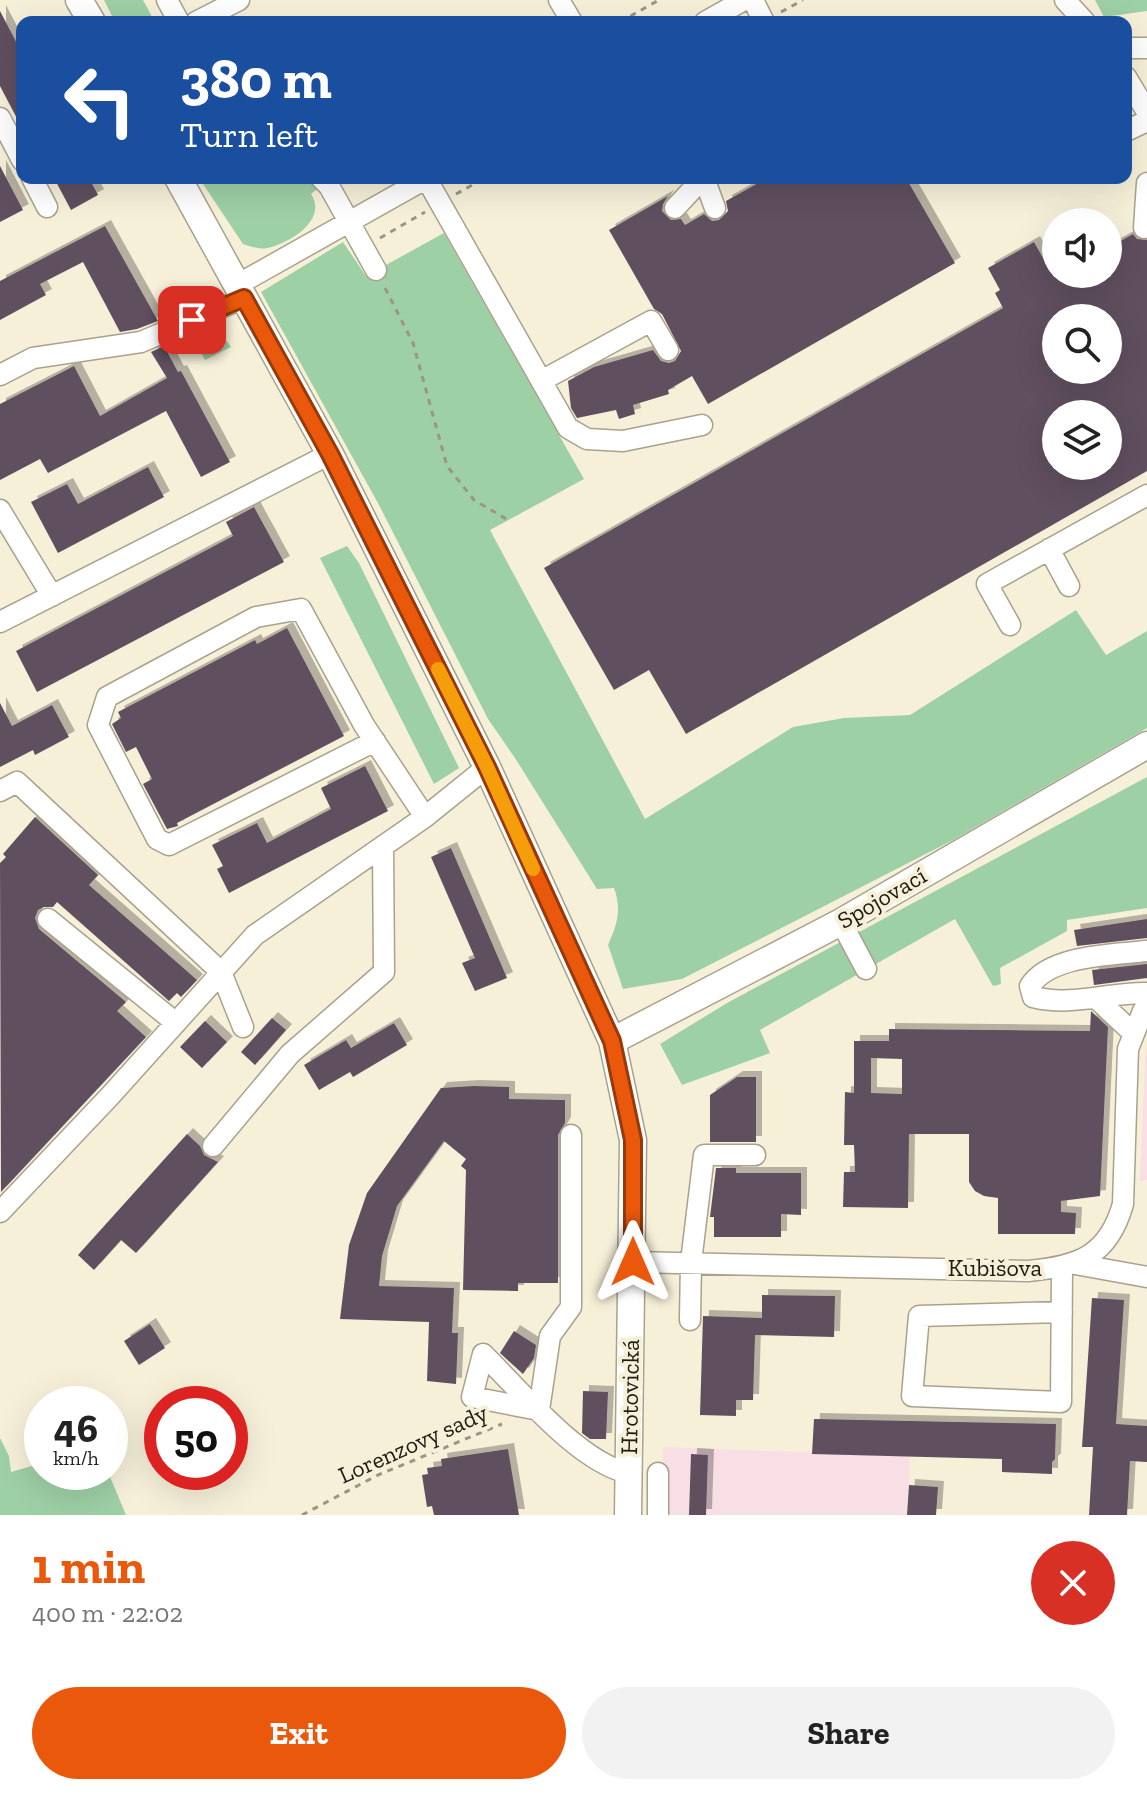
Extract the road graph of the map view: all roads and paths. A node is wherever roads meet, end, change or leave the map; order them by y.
1 (239, 0) edge
2 (659, 0) edge
3 (744, 0) edge
4 (803, 0) edge
5 (1065, 0) edge
6 (208, 16) edge
7 (631, 16) edge
8 (716, 16) edge
9 (775, 16) edge
10 (1080, 16) edge
11 (1132, 87) edge
12 (1147, 112) edge
13 (0, 118) edge
14 (16, 149) edge
15 (1147, 183) edge
16 (35, 184) edge
17 (181, 184) edge
18 (327, 184) edge
19 (416, 184) edge
20 (430, 184) edge
21 (697, 184) edge
22 (705, 184) edge
23 (47, 207) dead end
24 (675, 208) dead end
25 (715, 208) dead end
26 (349, 222) junction
27 (1144, 228) dead end
28 (376, 270) joint
29 (240, 292) junction
30 (668, 350) dead end
31 (0, 375) edge
32 (541, 381) junction
33 (702, 425) dead end
34 (330, 454) junction
35 (1147, 495) edge
36 (0, 510) edge
37 (508, 520) dead end
38 (1049, 549) junction
39 (1069, 586) dead end
40 (52, 596) junction
41 (0, 622) edge
42 (1010, 625) dead end
43 (375, 741) junction
44 (1147, 745) edge
45 (487, 767) junction
46 (0, 791) edge
47 (425, 817) junction
48 (383, 846) junction
49 (48, 919) dead end
50 (841, 922) junction
51 (1146, 951) edge
52 (866, 969) dead end
53 (221, 972) junction
54 (1147, 993) edge
55 (1097, 999) junction
56 (1147, 1006) edge
57 (176, 1023) junction
58 (243, 1027) dead end
59 (1133, 1033) junction
60 (612, 1041) junction
61 (571, 1135) dead end
62 (213, 1146) dead end
63 (755, 1155) dead end
64 (0, 1212) edge
65 (633, 1262) junction
66 (691, 1262) junction
67 (1069, 1266) junction
68 (1147, 1277) edge
69 (1062, 1312) junction
70 (690, 1320) dead end
71 (539, 1410) junction
72 (628, 1473) junction
73 (658, 1473) dead end
74 (302, 1515) edge
75 (628, 1515) edge
76 (658, 1515) edge

1 - 6 street
2 - 7 path
3 - 8 street
4 - 9 path
5 - 10 street
11 - 12 street
13 - 14 street
15 - 27 street
16 - 23 street
17 - 29 main road, Hrotovická
18 - 26 street
19 - 26 street
20 - 32 street
21 - 24 street
22 - 25 street
26 - 28 street
26 - 29 street
28 - 37 path
29 - 31 street
29 - 34 main road, Hrotovická
30 - 32 street
32 - 33 street
34 - 40 street
34 - 45 main road, Hrotovická
35 - 38 street
36 - 40 street
38 - 39 street
38 - 42 street
40 - 41 street
43 - 43 street
43 - 47 street
44 - 50 main road, Spojovací
45 - 47 street
45 - 60 main road, Hrotovická
46 - 53 street
47 - 48 street
48 - 53 street
48 - 62 street
49 - 57 street
50 - 52 street
50 - 60 main road, Spojovací
51 - 55 street
53 - 57 street
53 - 58 street
54 - 55 street
55 - 59 street
56 - 59 street, Kubišova
57 - 64 street
59 - 67 street, Kubišova
60 - 65 main road, Hrotovická
61 - 71 street
63 - 66 street
65 - 66 street, Kubišova
65 - 72 main road, Hrotovická
66 - 67 street, Kubišova
66 - 70 street
67 - 68 street
67 - 69 street
69 - 69 street
71 - 71 street, Hrotovická
71 - 72 street, Hrotovická
71 - 74 path, Lorenzovy sady
72 - 75 main road, Hrotovická
73 - 76 street

